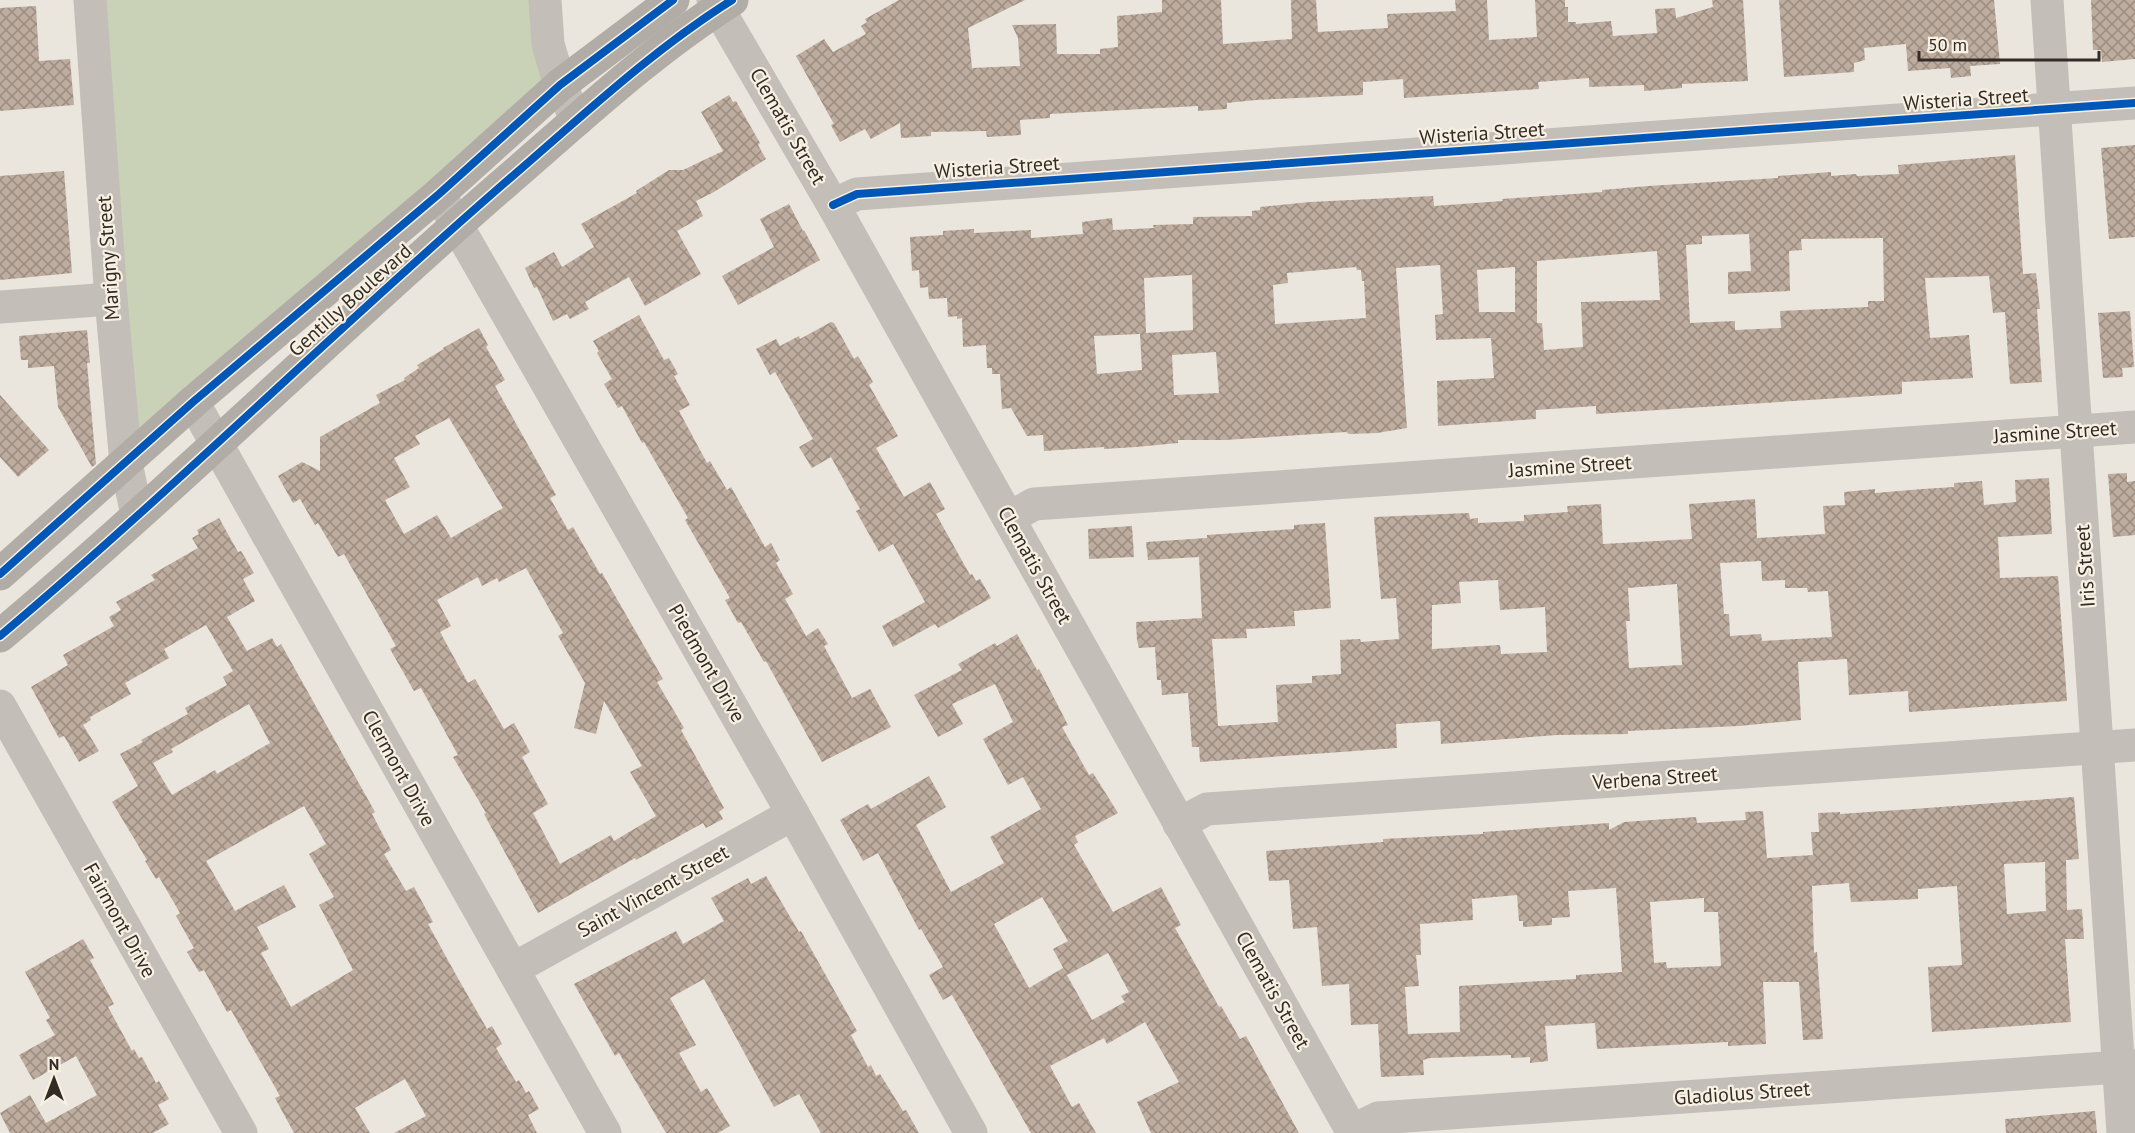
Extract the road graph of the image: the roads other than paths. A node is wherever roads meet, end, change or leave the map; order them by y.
1 (90, 0) edge
2 (545, 0) edge
3 (673, 0) edge
4 (2047, 0) edge
5 (721, 3) edge
6 (560, 86) junction
7 (2135, 103) edge
8 (2054, 109) junction
9 (577, 120) junction
10 (439, 194) junction
11 (833, 205) junction
12 (458, 224) junction
13 (111, 299) junction
14 (0, 307) edge
15 (193, 402) junction
16 (2135, 427) edge
17 (2076, 431) junction
18 (217, 444) junction
19 (126, 464) junction
20 (137, 515) junction
21 (1008, 518) junction
22 (0, 574) edge
23 (0, 636) edge
24 (0, 706) edge
25 (2135, 746) edge
26 (2097, 748) junction
27 (793, 814) junction
28 (1179, 824) junction
29 (513, 969) junction
30 (2127, 1066) edge
31 (1353, 1132) edge
32 (241, 1133) edge
33 (605, 1133) edge
34 (971, 1133) edge
35 (2123, 1133) edge

1 - 13 street, Marigny Street
2 - 6 street
3 - 6 main road, Gentilly Boulevard
4 - 8 street, Iris Street
5 - 9 main road, Gentilly Boulevard
5 - 11 street, Clematis Street
6 - 9 street
6 - 10 main road, Gentilly Boulevard
7 - 8 street, Wisteria Street
8 - 11 street, Wisteria Street
8 - 17 street, Iris Street
9 - 12 main road, Gentilly Boulevard
10 - 12 street, Piedmont Drive
10 - 15 main road, Gentilly Boulevard
11 - 21 street, Clematis Street
12 - 18 main road, Gentilly Boulevard
12 - 27 street, Piedmont Drive
13 - 14 street
13 - 19 street, Marigny Street
15 - 18 street, Clermont Drive
15 - 19 main road, Gentilly Boulevard
16 - 17 street, Jasmine Street
17 - 21 street, Jasmine Street
17 - 26 street, Iris Street
18 - 20 main road, Gentilly Boulevard
18 - 29 street, Clermont Drive
19 - 20 street, Marigny Street
19 - 22 main road, Gentilly Boulevard
20 - 23 main road, Gentilly Boulevard
21 - 28 street, Clematis Street
24 - 32 street, Fairmont Drive
25 - 26 street, Verbena Street
26 - 28 street, Verbena Street
26 - 30 street, Iris Street
27 - 29 street, Saint Vincent Street
27 - 34 street, Piedmont Drive
28 - 31 street, Clematis Street
29 - 33 street, Clermont Drive
30 - 31 street, Gladiolus Street
30 - 35 street, Iris Street

